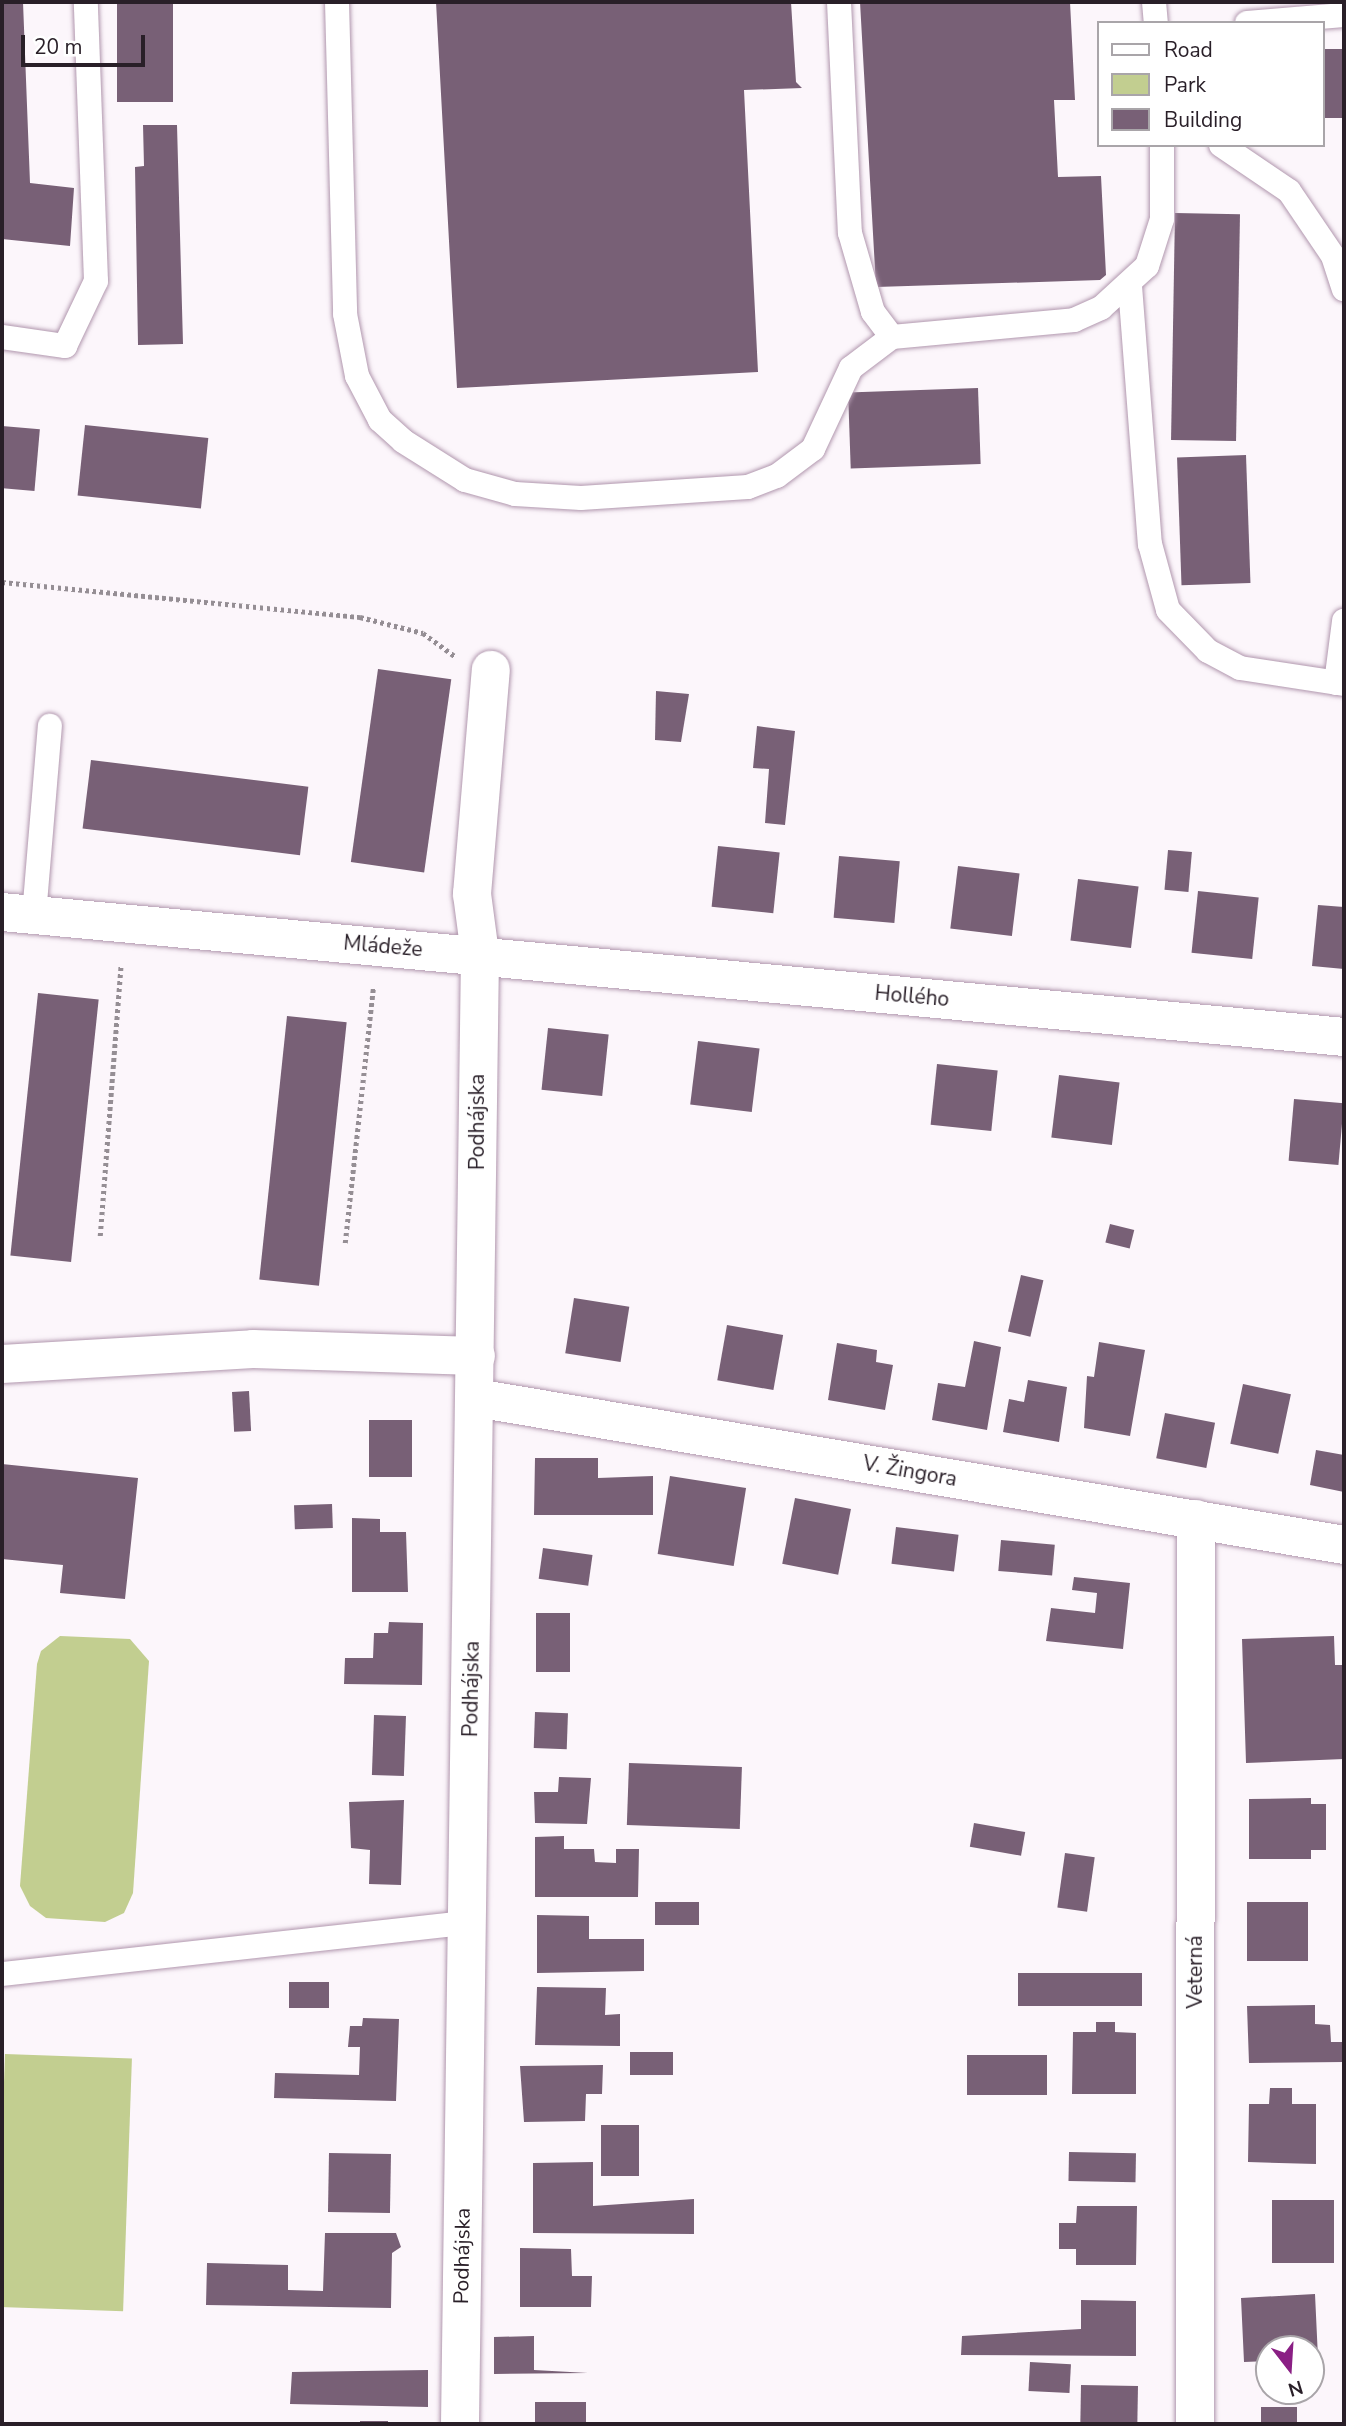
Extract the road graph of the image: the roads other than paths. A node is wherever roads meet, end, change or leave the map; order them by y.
1 (86, 2) edge
2 (337, 2) edge
3 (839, 2) edge
4 (1154, 2) edge
5 (1344, 15) edge
6 (1156, 21) edge
7 (1271, 21) edge
8 (1162, 147) edge
9 (1224, 147) edge
10 (1130, 286) junction
11 (1344, 289) edge
12 (2, 337) edge
13 (892, 337) junction
14 (1344, 621) edge
15 (491, 670) road end
16 (1340, 683) edge
17 (50, 726) dead end
18 (18, 914) edge
19 (480, 954) junction
20 (1344, 1037) edge
21 (476, 1356) junction
22 (2, 1364) edge
23 (476, 1398) junction
24 (1196, 1519) junction
25 (1344, 1545) edge
26 (467, 1923) junction
27 (2, 1974) edge
28 (460, 2424) edge
29 (1195, 2424) edge

1 - 12 lane
2 - 13 lane
3 - 13 lane
4 - 6 lane
5 - 7 lane
8 - 10 lane
9 - 11 lane
10 - 13 lane
10 - 16 lane
14 - 16 lane
15 - 19 street
17 - 18 lane
18 - 19 street, Mládeže
19 - 20 street, Hollého
19 - 21 street, Podhájska
21 - 22 street
21 - 23 street, Podhájska
23 - 24 street, V. Žingora
23 - 26 street, Podhájska
24 - 25 street, V. Žingora
24 - 29 street, Veterná
26 - 27 lane
26 - 28 street, Podhájska

